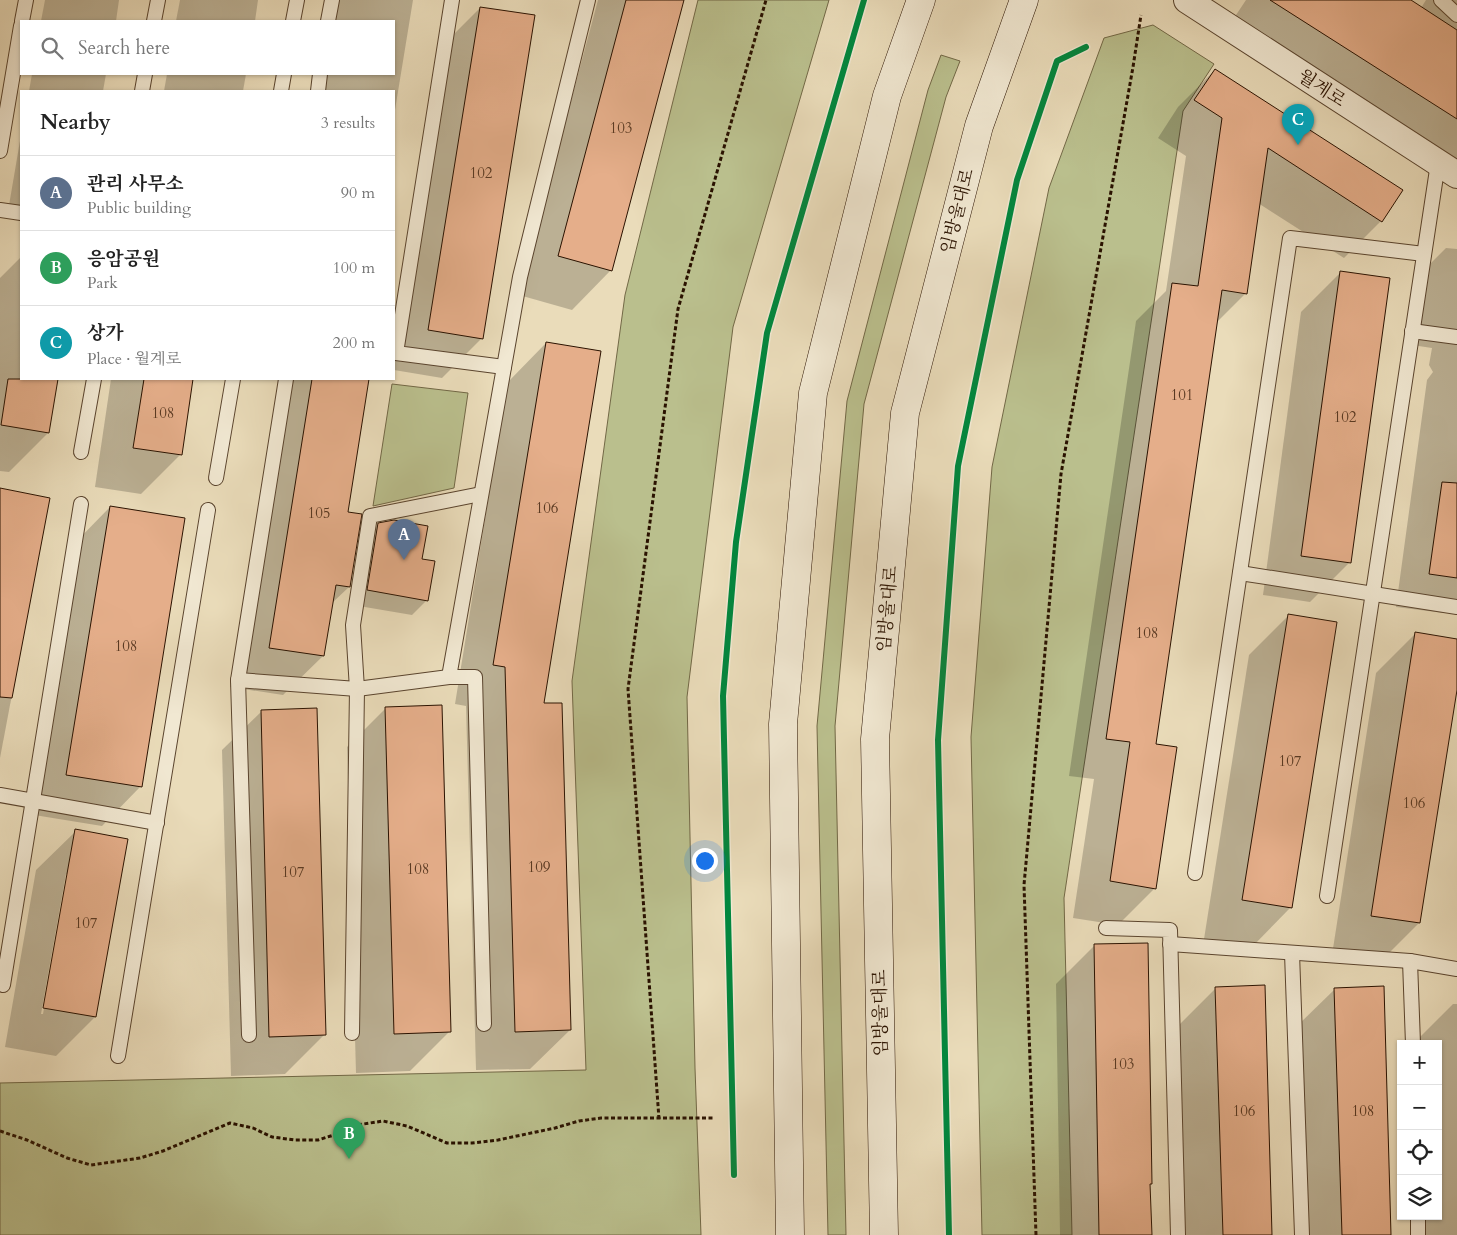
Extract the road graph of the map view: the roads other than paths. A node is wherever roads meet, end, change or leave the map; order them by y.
1 (26, 0) edge
2 (158, 0) edge
3 (297, 0) edge
4 (332, 0) edge
5 (452, 0) edge
6 (588, 0) edge
7 (921, 0) edge
8 (1024, 0) edge
9 (1187, 0) edge
10 (1441, 0) edge
11 (1457, 15) edge
12 (22, 20) edge
13 (154, 20) edge
14 (293, 20) edge
15 (328, 20) edge
16 (20, 32) edge
17 (145, 75) edge
18 (284, 75) edge
19 (320, 75) edge
20 (142, 90) edge
21 (282, 90) edge
22 (318, 90) edge
23 (0, 151) edge
24 (1447, 169) edge
25 (0, 210) edge
26 (20, 213) edge
27 (1424, 254) junction
28 (398, 310) edge
29 (1412, 331) junction
30 (1457, 337) edge
31 (504, 367) junction
32 (94, 380) edge
33 (233, 380) edge
34 (286, 380) edge
35 (81, 452) dead end
36 (216, 478) dead end
37 (481, 494) junction
38 (81, 504) dead end
39 (208, 510) dead end
40 (1240, 573) junction
41 (1372, 594) junction
42 (1457, 607) edge
43 (449, 677) junction
44 (238, 680) junction
45 (357, 689) junction
46 (0, 795) edge
47 (33, 801) junction
48 (157, 823) junction
49 (1195, 873) dead end
50 (1327, 896) dead end
51 (1106, 928) dead end
52 (1170, 944) junction
53 (1292, 953) junction
54 (1410, 961) junction
55 (1457, 969) edge
56 (3, 985) dead end
57 (484, 1024) dead end
58 (352, 1033) dead end
59 (248, 1035) dead end
60 (1413, 1040) edge
61 (118, 1056) dead end
62 (1418, 1220) edge
63 (790, 1235) edge
64 (884, 1235) edge
65 (1178, 1235) edge
66 (1302, 1235) edge
67 (1418, 1235) edge

1 - 12 lane
2 - 13 lane
3 - 14 lane
4 - 15 lane
5 - 28 lane
6 - 31 lane
7 - 63 main road
8 - 64 main road, 임방울대로
9 - 24 street, 월계로
10 - 11 lane
16 - 23 lane
17 - 20 lane
18 - 21 lane
19 - 22 lane
24 - 27 lane
25 - 26 lane
27 - 29 lane
27 - 40 lane
28 - 31 lane
29 - 30 lane
29 - 41 lane
31 - 37 lane
32 - 35 lane
33 - 36 lane
34 - 44 lane
37 - 43 lane
37 - 45 lane
38 - 47 lane
39 - 48 lane
40 - 41 lane
40 - 49 lane
41 - 42 lane
41 - 50 lane
43 - 45 lane
43 - 57 lane
44 - 45 lane
44 - 59 lane
45 - 58 lane
46 - 47 lane
47 - 48 lane
47 - 56 lane
48 - 61 lane
51 - 52 lane
52 - 53 lane
52 - 65 lane
53 - 54 lane
53 - 66 lane
54 - 55 lane
54 - 60 lane
62 - 67 lane

